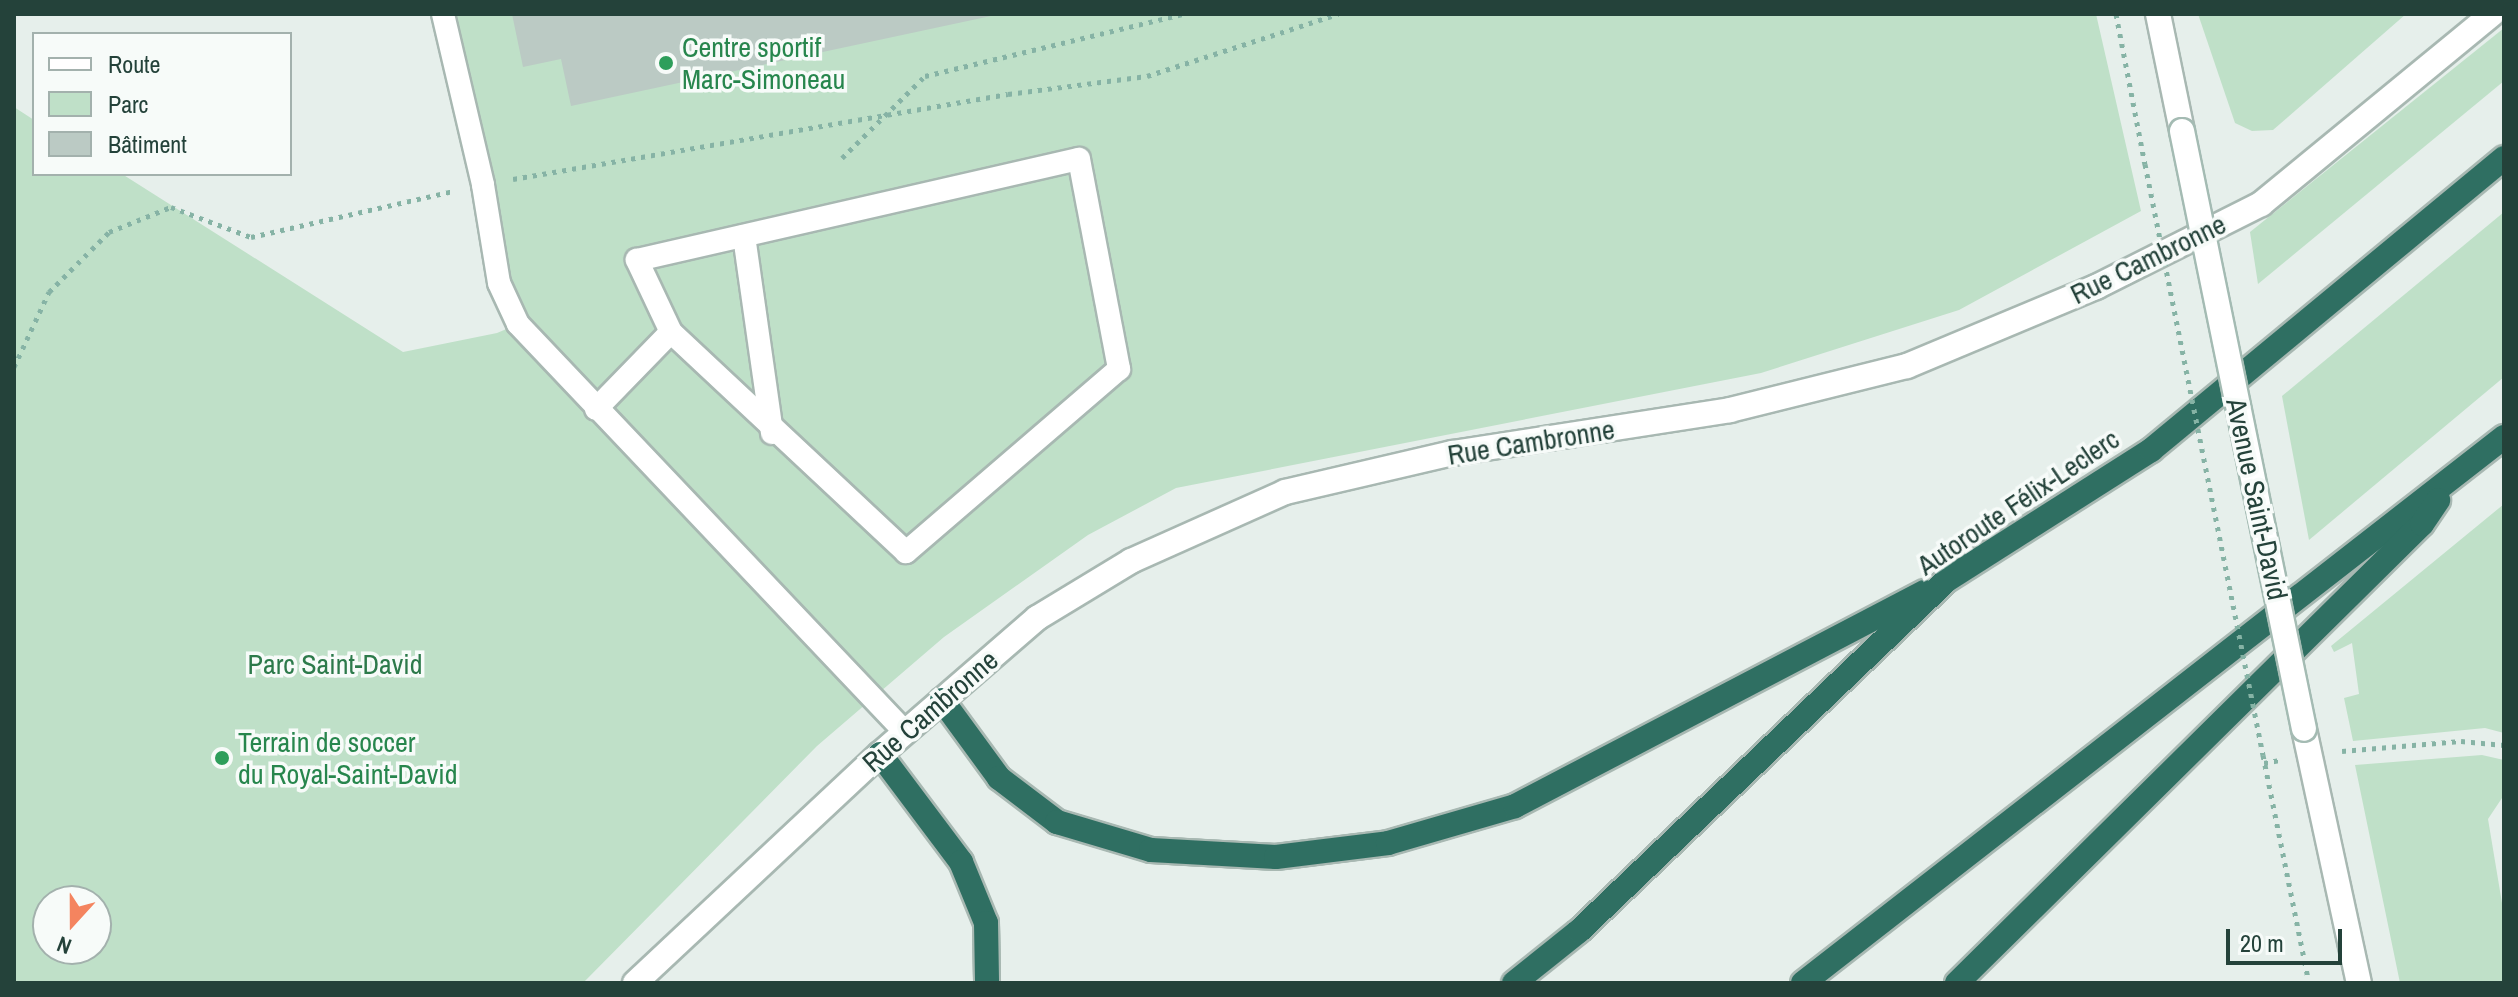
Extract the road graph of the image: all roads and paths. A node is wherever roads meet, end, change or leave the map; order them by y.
1 (443, 14) edge
2 (1184, 14) edge
3 (1338, 14) edge
4 (2116, 14) edge
5 (2158, 14) edge
6 (2492, 14) edge
7 (887, 114) junction
8 (842, 158) dead end
9 (2504, 158) edge
10 (483, 185) junction
11 (744, 236) junction
12 (671, 332) junction
13 (14, 367) edge
14 (596, 409) junction
15 (772, 433) junction
16 (2504, 437) edge
17 (2454, 478) junction
18 (1947, 580) junction
19 (942, 700) junction
20 (905, 732) junction
21 (2504, 745) edge
22 (880, 754) junction
23 (2309, 754) junction
24 (2264, 763) junction
25 (635, 983) edge
26 (987, 983) edge
27 (1514, 983) edge
28 (1803, 983) edge
29 (1957, 983) edge
30 (2309, 983) edge
31 (2359, 983) edge

1 - 10 lane
2 - 7 path
3 - 7 path
4 - 24 path, bridge
5 - 23 street, Avenue Saint-David, bridge
6 - 19 street, Rue Cambronne
7 - 8 path
7 - 10 path
9 - 18 highway, Autoroute Félix-Leclerc
10 - 13 path
10 - 14 lane
11 - 12 lane
11 - 15 lane
11 - 15 lane
12 - 14 lane
12 - 15 lane
14 - 20 lane
16 - 17 highway
17 - 28 highway
17 - 29 highway
18 - 19 highway
18 - 27 highway, Autoroute Félix-Leclerc
19 - 20 street, Rue Cambronne
20 - 22 street, Rue Cambronne
21 - 23 path
22 - 25 street, Rue Cambronne
22 - 26 highway
23 - 24 path
23 - 31 street, Avenue Saint-David
24 - 30 path

